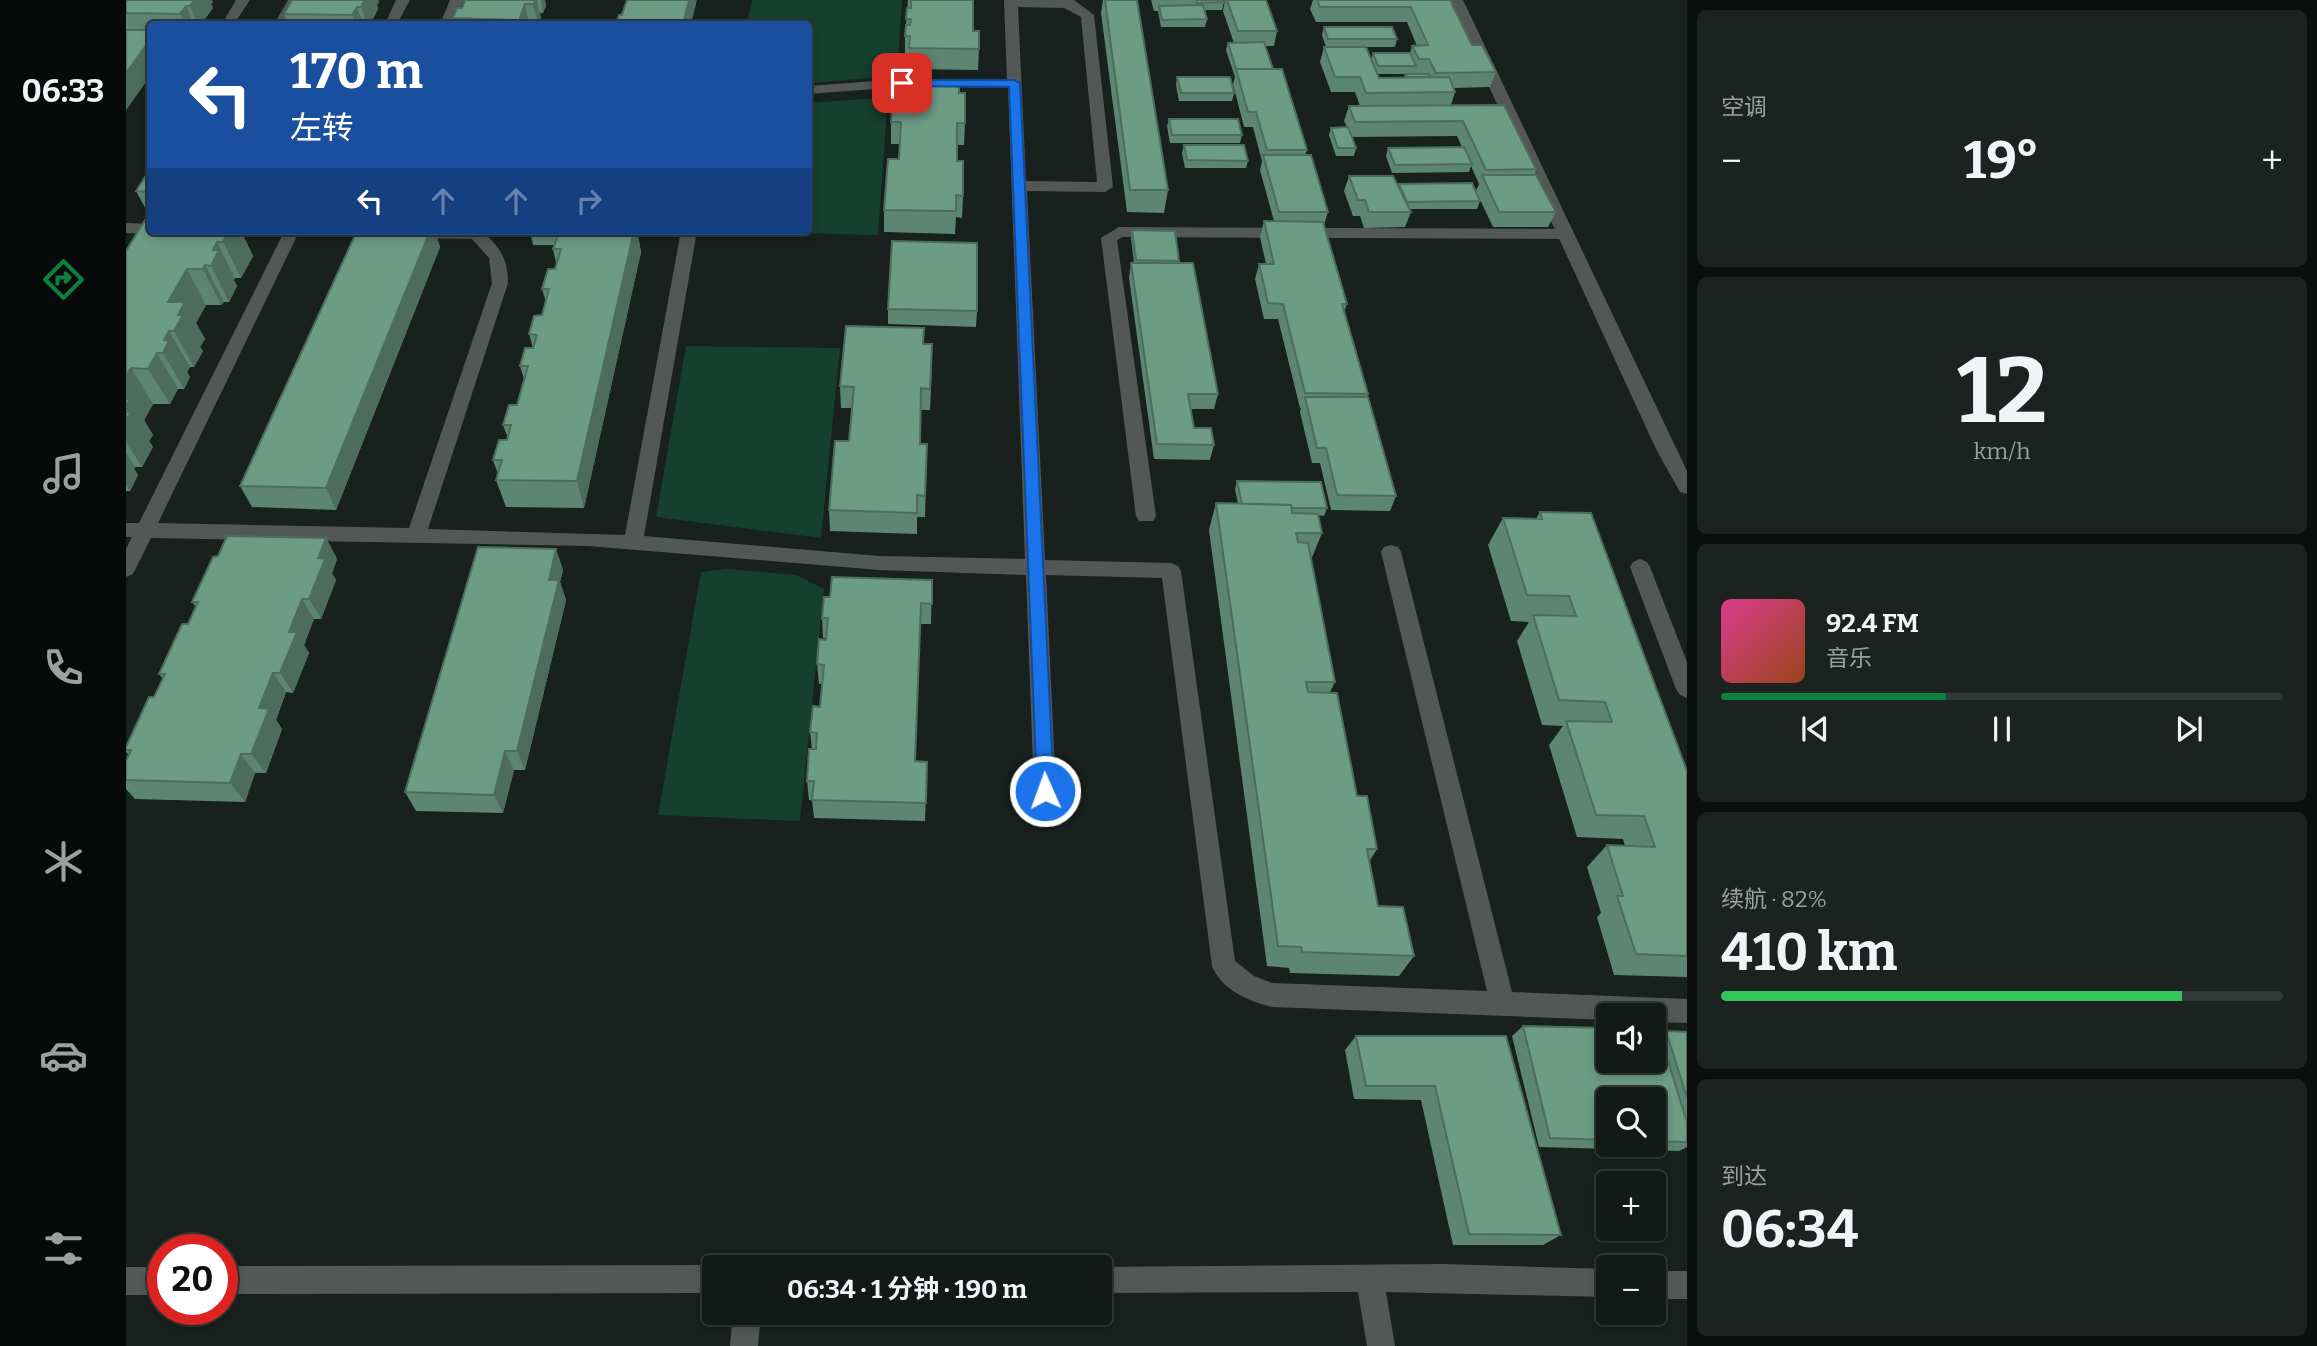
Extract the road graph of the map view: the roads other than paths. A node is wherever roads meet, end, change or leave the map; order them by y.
1 (243, 0) edge
2 (295, 0) edge
3 (403, 0) edge
4 (457, 0) edge
5 (1456, 0) edge
6 (1011, 2) edge
7 (1067, 2) edge
8 (230, 21) edge
9 (282, 21) edge
10 (392, 21) edge
11 (447, 21) edge
12 (1014, 83) junction
13 (812, 90) edge
14 (1019, 186) junction
15 (126, 228) edge
16 (147, 229) edge
17 (1565, 234) junction
18 (290, 235) edge
19 (478, 235) edge
20 (688, 235) edge
21 (1687, 486) edge
22 (1146, 516) dead end
23 (136, 530) edge
24 (416, 536) junction
25 (633, 543) junction
26 (1391, 552) dead end
27 (1036, 567) junction
28 (1640, 567) dead end
29 (126, 569) edge
30 (1687, 689) edge
31 (1045, 791) dead end
32 (1502, 1003) junction
33 (1687, 1011) edge
34 (702, 1279) edge
35 (1112, 1279) edge
36 (1370, 1279) junction
37 (147, 1280) edge
38 (238, 1280) edge
39 (126, 1281) edge
40 (1596, 1283) edge
41 (1666, 1285) edge
42 (1687, 1286) edge
43 (746, 1325) edge
44 (744, 1346) edge
45 (1381, 1346) edge

1 - 8 street
2 - 9 street
3 - 10 street
4 - 11 street
5 - 17 street
6 - 7 street
6 - 12 street
7 - 14 street
12 - 13 street
12 - 14 street
14 - 27 street
15 - 16 street
17 - 21 street
17 - 22 street
18 - 23 street
19 - 24 street
20 - 25 street
23 - 24 street
23 - 29 street
24 - 25 street
25 - 27 street
26 - 32 street
27 - 31 street
27 - 32 street
28 - 30 street
32 - 33 street
34 - 38 street
35 - 36 street
36 - 40 street
36 - 45 street
37 - 39 street
41 - 42 street
43 - 44 street

